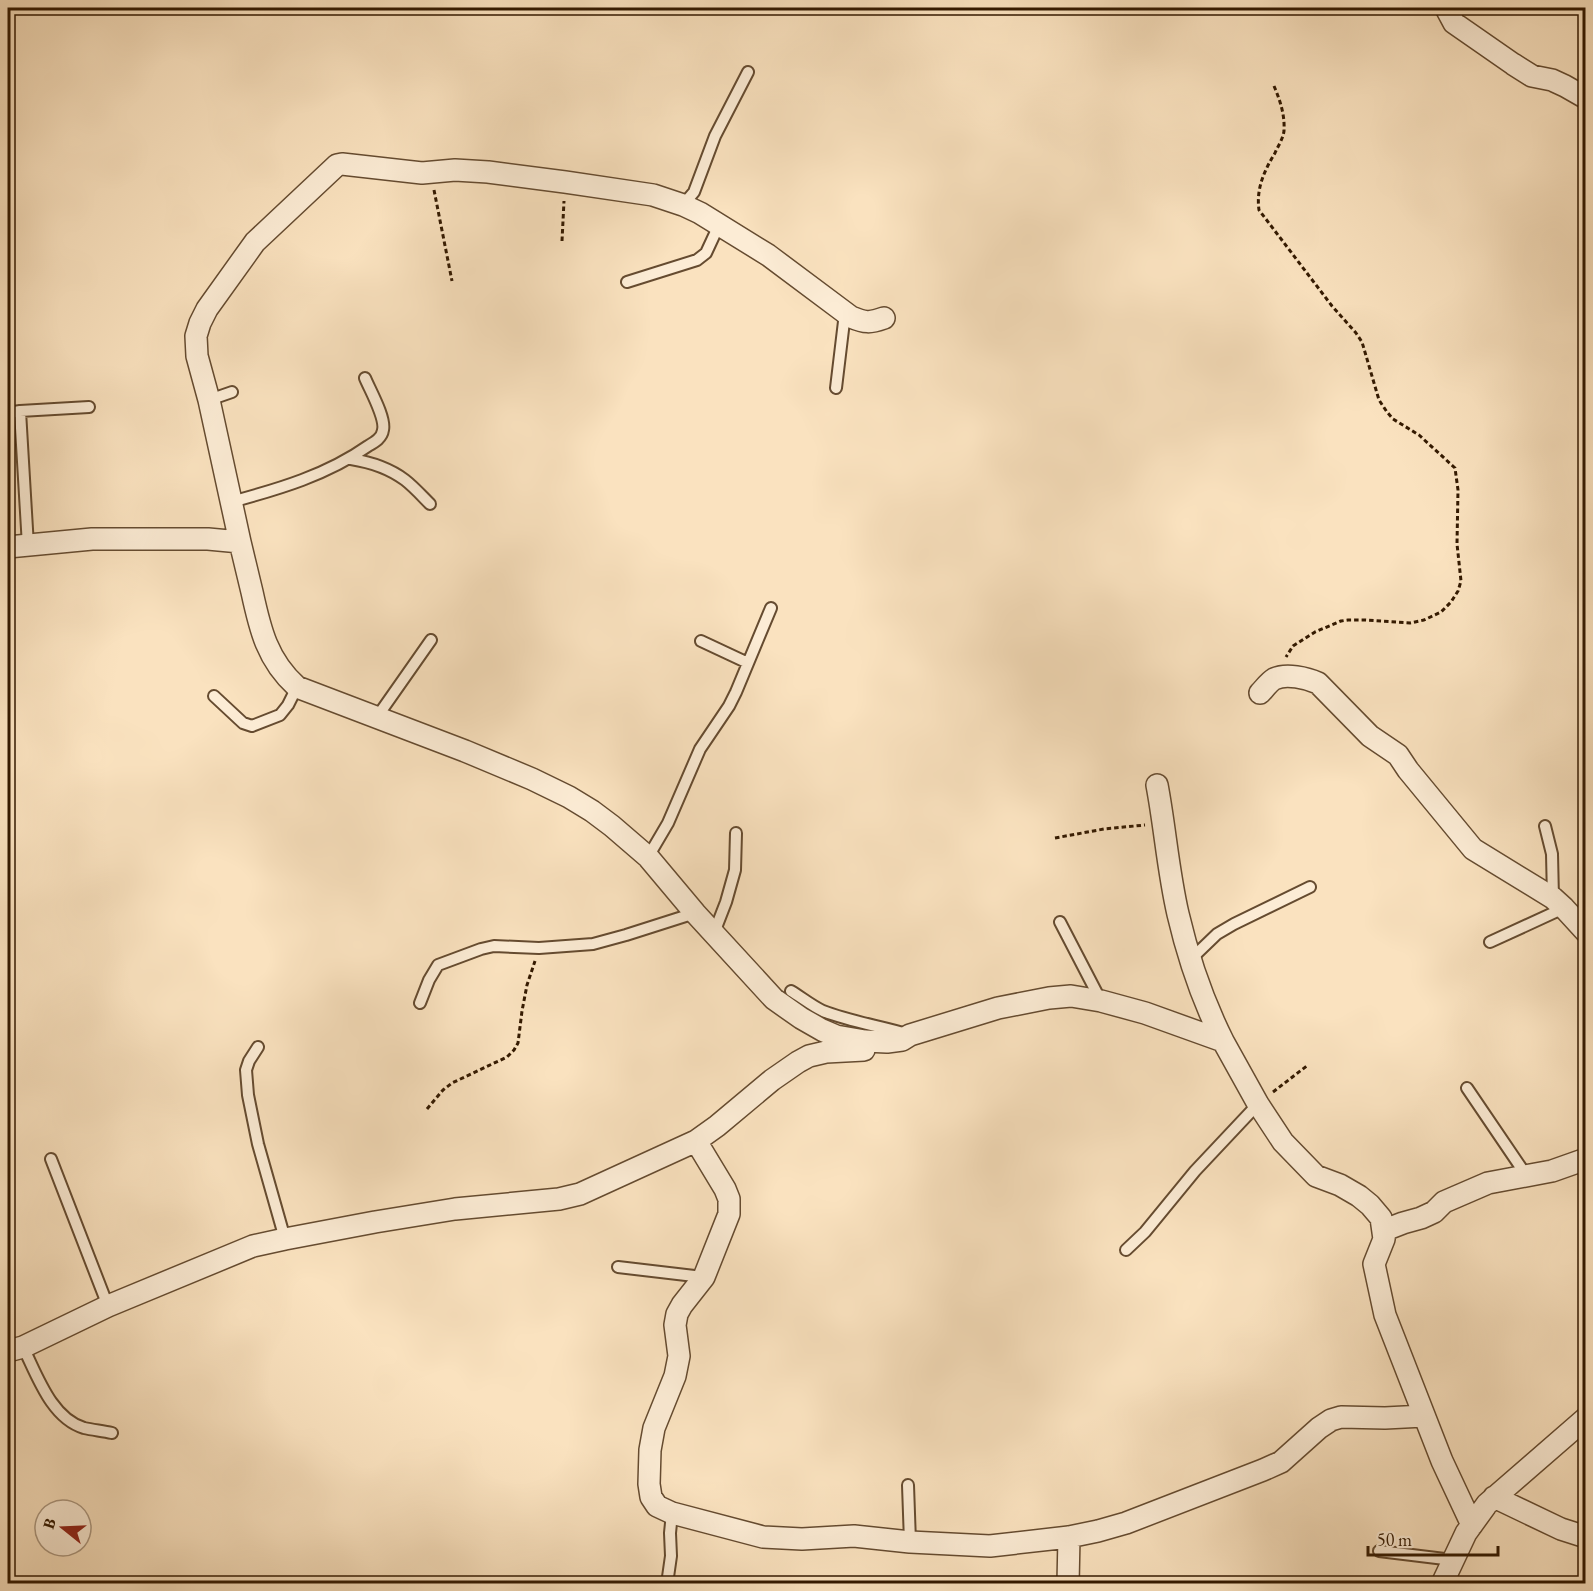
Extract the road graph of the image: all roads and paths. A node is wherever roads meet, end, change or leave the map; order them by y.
1 (1446, 8) edge
2 (748, 72) dead end
3 (1274, 86) dead end
4 (1586, 98) edge
5 (431, 173) junction
6 (565, 182) junction
7 (683, 204) junction
8 (719, 225) junction
9 (562, 241) dead end
10 (452, 281) dead end
11 (627, 282) dead end
12 (845, 314) junction
13 (884, 318) dead end
14 (365, 378) dead end
15 (836, 388) dead end
16 (232, 392) dead end
17 (209, 400) junction
18 (90, 407) dead end
19 (20, 411) junction
20 (8, 412) edge
21 (351, 459) junction
22 (231, 502) junction
23 (429, 504) dead end
24 (240, 542) junction
25 (18, 546) edge
26 (771, 608) dead end
27 (431, 640) dead end
28 (700, 641) dead end
29 (748, 663) junction
30 (1284, 676) junction
31 (297, 687) junction
32 (1260, 693) dead end
33 (214, 696) dead end
34 (377, 717) junction
35 (1158, 785) dead end
36 (1164, 823) junction
37 (1545, 826) dead end
38 (736, 832) dead end
39 (1055, 838) dead end
40 (648, 857) junction
41 (1310, 887) dead end
42 (1559, 903) junction
43 (694, 912) junction
44 (1060, 922) dead end
45 (1586, 932) edge
46 (714, 933) junction
47 (1490, 942) dead end
48 (539, 948) junction
49 (1191, 959) junction
50 (791, 991) dead end
51 (1101, 1001) junction
52 (420, 1004) dead end
53 (906, 1037) junction
54 (1223, 1041) junction
55 (258, 1047) dead end
56 (1308, 1065) dead end
57 (1467, 1088) dead end
58 (1258, 1104) junction
59 (427, 1109) dead end
60 (696, 1141) junction
61 (51, 1159) dead end
62 (1586, 1159) edge
63 (1526, 1175) junction
64 (285, 1239) junction
65 (1384, 1239) junction
66 (1126, 1250) dead end
67 (618, 1267) dead end
68 (704, 1277) junction
69 (108, 1306) junction
70 (15, 1349) edge
71 (1424, 1416) junction
72 (1586, 1418) edge
73 (112, 1433) dead end
74 (908, 1485) dead end
75 (1494, 1497) junction
76 (672, 1513) junction
77 (1472, 1525) junction
78 (1069, 1537) junction
79 (1586, 1537) edge
80 (910, 1542) junction
81 (1379, 1551) dead end
82 (1453, 1560) junction
83 (667, 1584) edge
84 (1068, 1584) edge
85 (1442, 1584) edge

1 - 4 street
2 - 7 lane
3 - 30 path
5 - 6 street
5 - 10 path
5 - 17 street
6 - 7 street
6 - 9 path
7 - 8 street
8 - 11 lane
8 - 12 street
12 - 13 street
12 - 15 lane
14 - 21 lane
16 - 17 lane
17 - 22 street
18 - 19 lane
19 - 20 lane
19 - 25 lane
21 - 22 lane
21 - 23 lane
22 - 24 street
24 - 25 street
24 - 31 street
26 - 29 lane
27 - 34 lane
28 - 29 lane
29 - 40 lane
30 - 32 street
30 - 42 street
31 - 33 lane
31 - 34 street
34 - 40 street
35 - 36 street
36 - 39 path
36 - 49 street
37 - 42 lane
38 - 46 lane
40 - 43 street
41 - 49 lane
42 - 45 street
42 - 47 lane
43 - 46 street
43 - 48 lane
44 - 51 lane
46 - 53 street
48 - 52 lane
48 - 59 path
49 - 54 street
50 - 53 lane
51 - 53 street
51 - 54 street
53 - 60 street
54 - 58 street
55 - 64 lane
56 - 58 path
57 - 63 lane
58 - 65 street
58 - 66 lane
60 - 64 street
60 - 68 street
61 - 69 lane
62 - 63 street
63 - 65 street
64 - 69 street
65 - 71 street
67 - 68 lane
68 - 76 street
69 - 70 street
70 - 73 lane
71 - 77 street
71 - 78 street
72 - 75 street
74 - 80 lane
75 - 77 street
75 - 79 street
76 - 80 street
76 - 83 lane
77 - 82 street
78 - 80 street
78 - 84 street
81 - 82 lane
82 - 85 street

